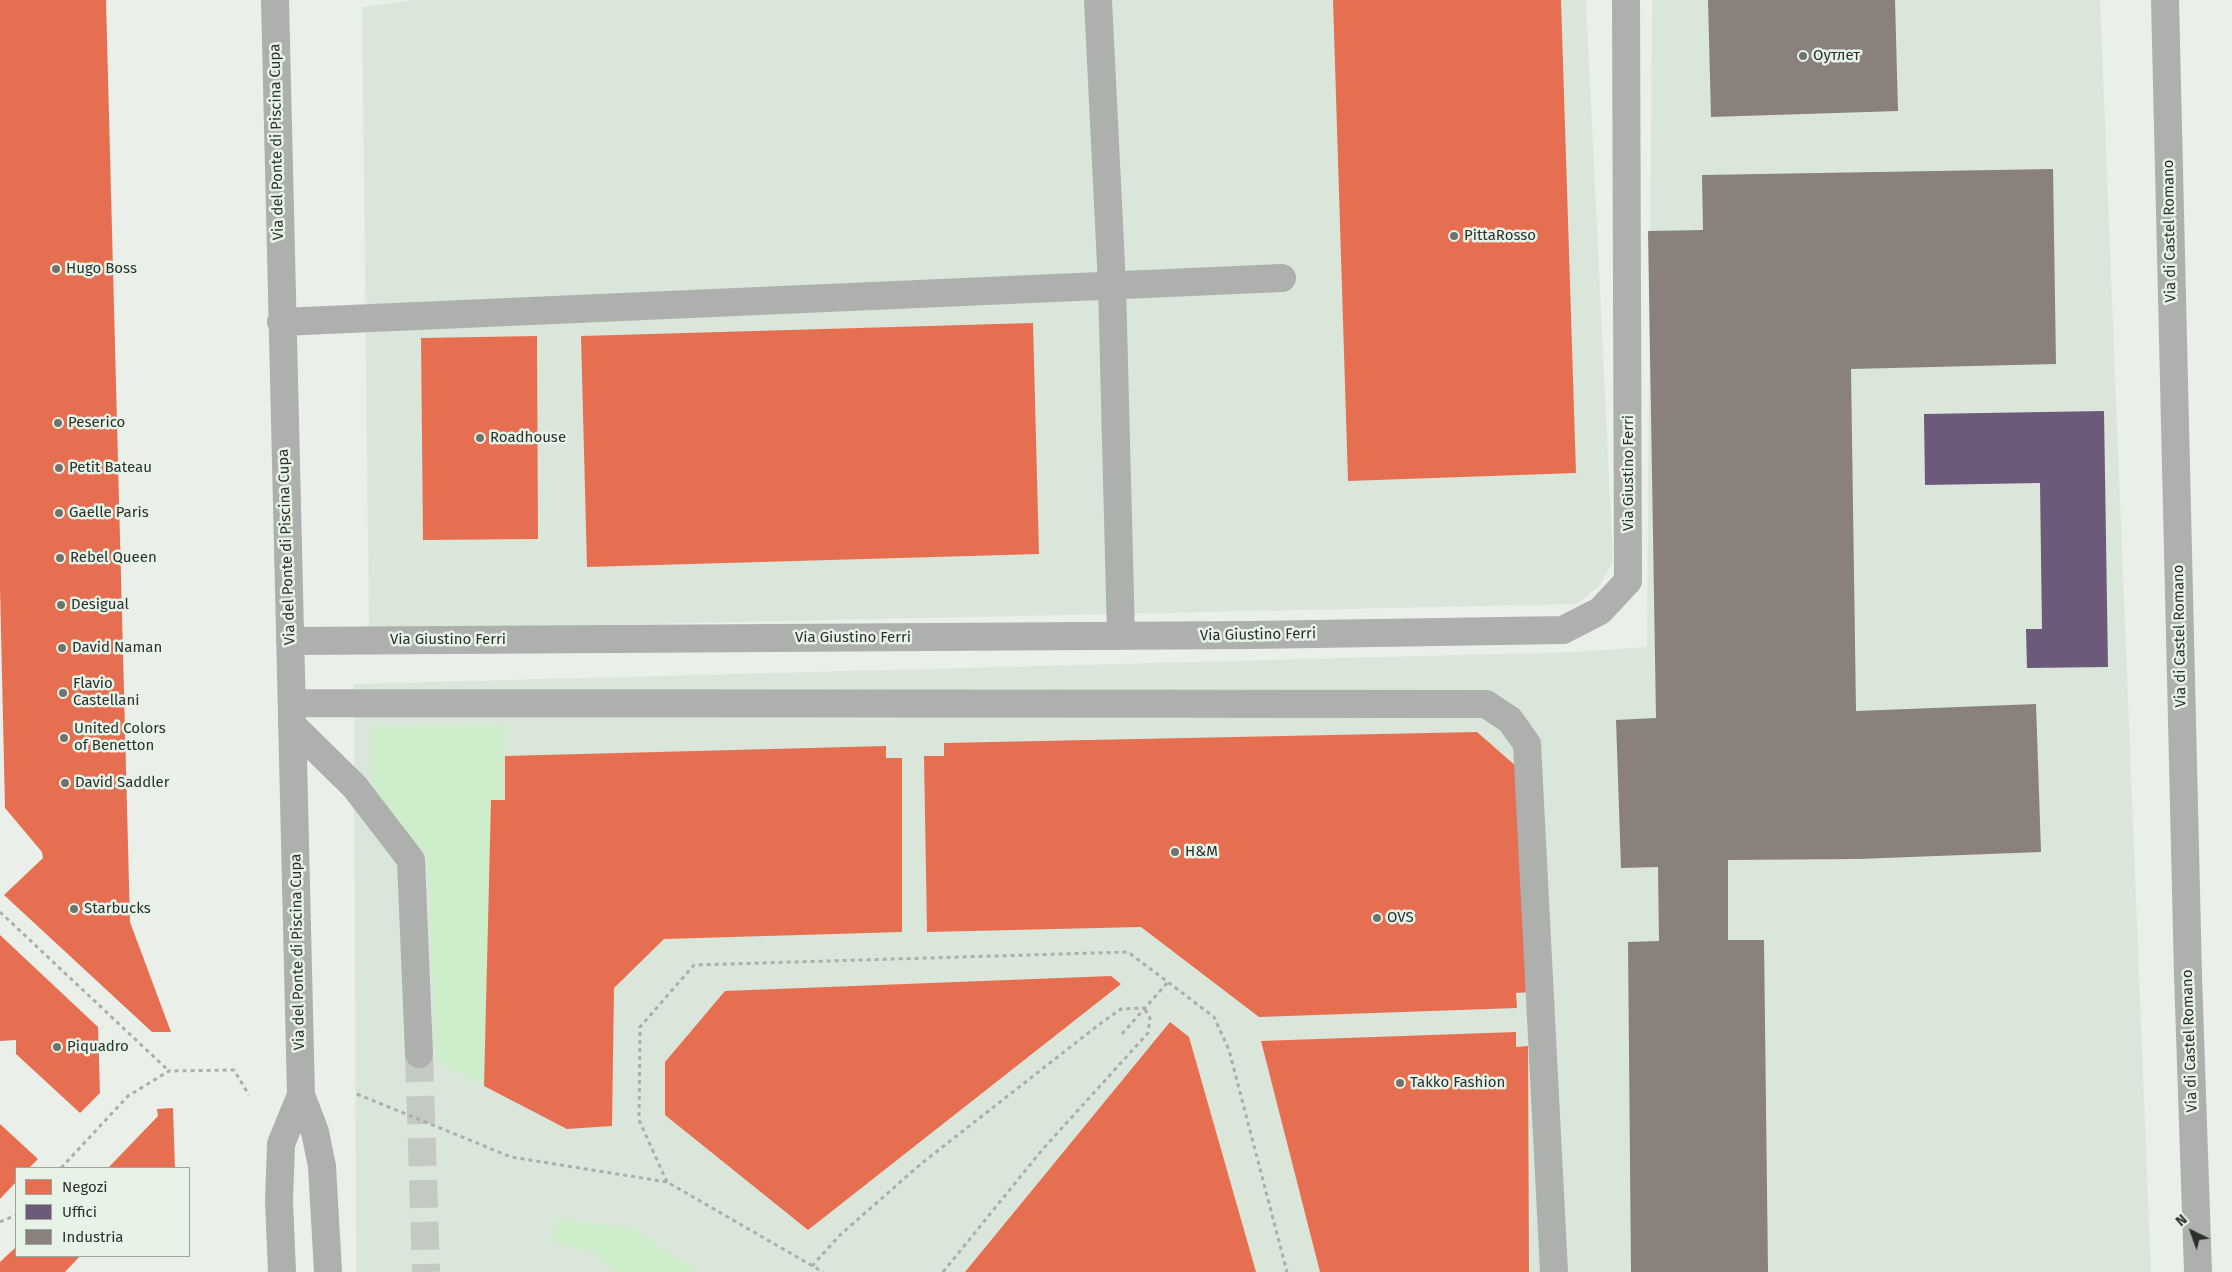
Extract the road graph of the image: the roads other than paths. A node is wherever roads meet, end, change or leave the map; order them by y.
1 (274, 0) edge
2 (1098, 0) edge
3 (1626, 0) edge
4 (2165, 0) edge
5 (1282, 278) dead end
6 (1112, 285) junction
7 (281, 322) junction
8 (1121, 636) junction
9 (290, 641) junction
10 (292, 714) junction
11 (419, 1054) tunnel mouth
12 (301, 1095) junction
13 (282, 1272) edge
14 (328, 1272) edge
15 (1554, 1272) edge
16 (2198, 1272) edge

1 - 7 street, Via del Ponte di Piscina Cupa
2 - 6 street
3 - 8 street, Via Giustino Ferri
4 - 16 street, Via di Castel Romano
5 - 6 street
6 - 7 street
6 - 8 street
7 - 9 street, Via del Ponte di Piscina Cupa
8 - 9 street, Via Giustino Ferri
9 - 10 street, Via del Ponte di Piscina Cupa
10 - 11 street
10 - 12 street, Via del Ponte di Piscina Cupa
10 - 15 street
12 - 13 street, Via del Ponte di Piscina Cupa
12 - 14 street, Via del Ponte di Piscina Cupa

